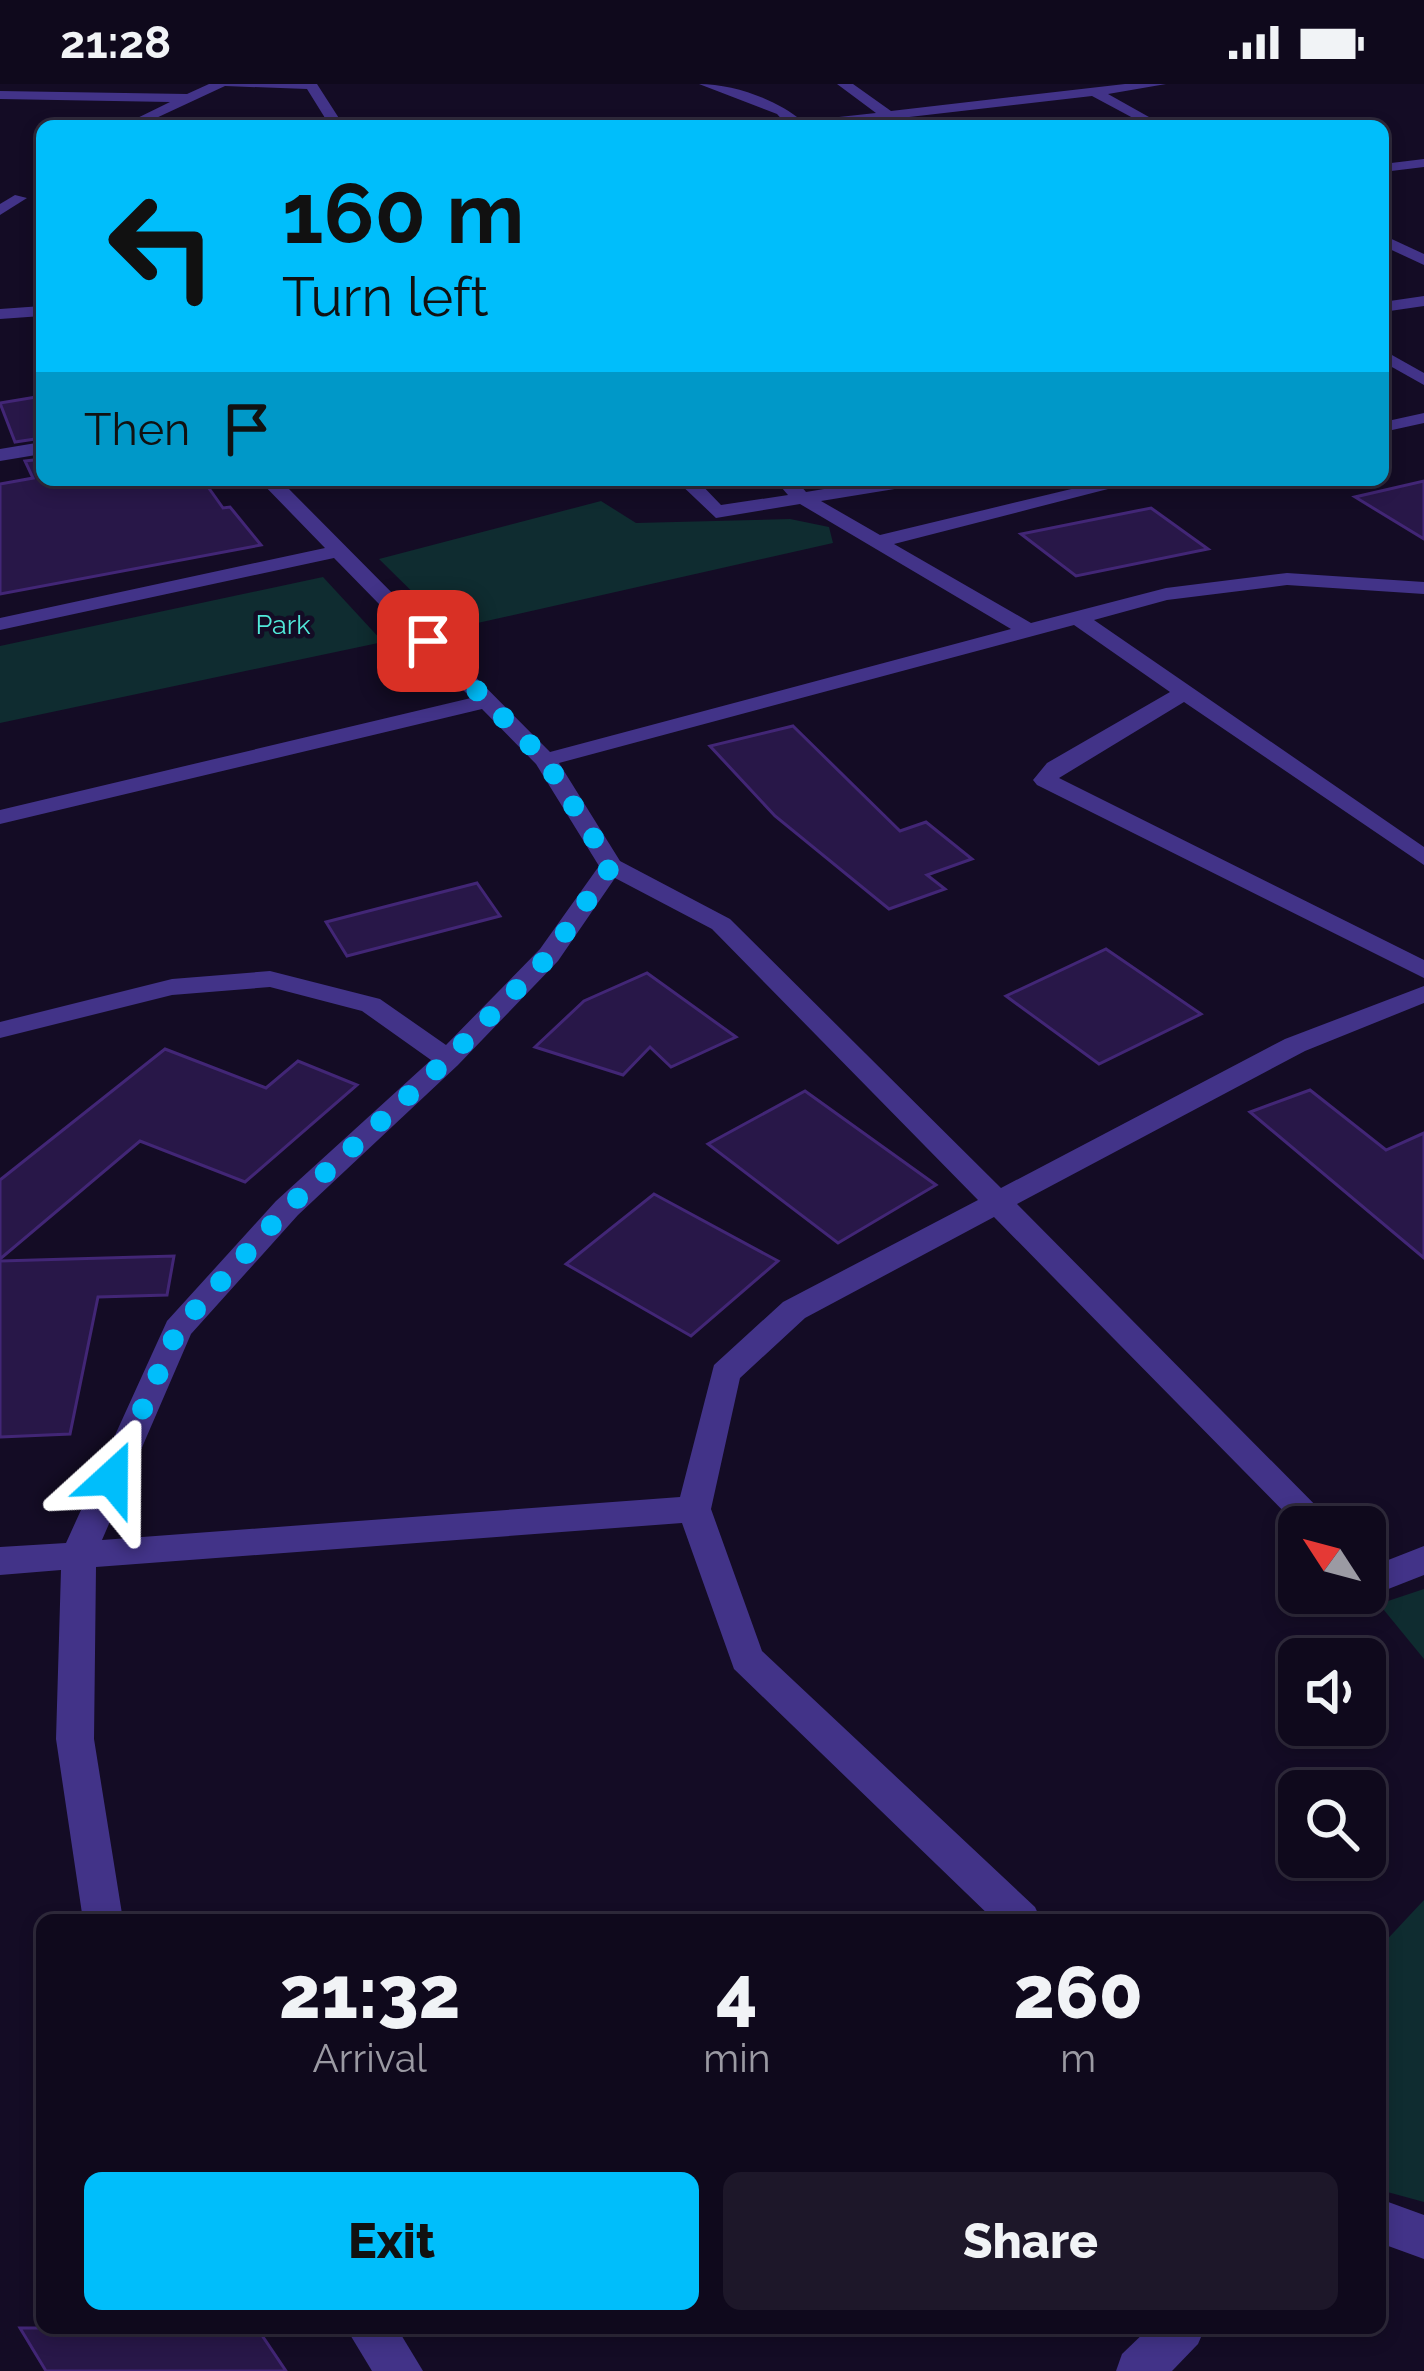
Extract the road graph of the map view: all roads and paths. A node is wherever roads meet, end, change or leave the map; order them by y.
1 (220, 84) edge
2 (230, 84) edge
3 (310, 84) edge
4 (706, 84) edge
5 (844, 84) edge
6 (1159, 84) edge
7 (1102, 88) edge
8 (0, 95) edge
9 (196, 98) junction
10 (887, 114) junction
11 (143, 120) edge
12 (333, 120) edge
13 (791, 120) edge
14 (842, 120) edge
15 (1149, 120) edge
16 (1424, 163) edge
17 (1389, 167) edge
18 (20, 198) dead end
19 (0, 211) edge
20 (1389, 243) edge
21 (1424, 260) edge
22 (1424, 301) edge
23 (1389, 307) edge
24 (36, 311) edge
25 (0, 314) edge
26 (1389, 359) edge
27 (1424, 380) edge
28 (1424, 418) edge
29 (1389, 427) edge
30 (36, 449) edge
31 (0, 455) edge
32 (275, 486) edge
33 (692, 486) edge
34 (791, 486) edge
35 (883, 486) edge
36 (1108, 486) edge
37 (800, 496) junction
38 (877, 542) junction
39 (338, 550) junction
40 (1424, 588) edge
41 (1078, 617) junction
42 (0, 624) edge
43 (1029, 631) junction
44 (1185, 692) junction
45 (487, 701) junction
46 (545, 760) junction
47 (0, 817) edge
48 (1424, 858) edge
49 (611, 866) junction
50 (1424, 970) edge
51 (1424, 994) edge
52 (0, 1030) edge
53 (448, 1059) junction
54 (1002, 1202) junction
55 (1299, 1506) edge
56 (694, 1510) junction
57 (79, 1552) junction
58 (1424, 1560) edge
59 (0, 1561) edge
60 (1386, 1576) edge
61 (102, 1914) edge
62 (1015, 1914) edge
63 (372, 2334) edge
64 (1176, 2334) edge
65 (400, 2371) edge
66 (1139, 2371) edge

1 - 9 street
2 - 3 street
3 - 12 street
4 - 13 street
5 - 10 street
6 - 7 street
7 - 10 street
7 - 15 street
8 - 9 street
9 - 11 street
10 - 14 street
16 - 17 street
18 - 19 street
20 - 21 street
22 - 23 street
24 - 25 street
26 - 27 street
28 - 29 street
30 - 31 street
32 - 39 street
33 - 37 street
34 - 37 street
35 - 37 street
36 - 38 street
37 - 38 street
38 - 43 street
39 - 42 street
39 - 45 street
40 - 41 street
41 - 43 street
41 - 44 street
43 - 46 street
44 - 48 street
44 - 50 street
45 - 46 street
45 - 47 street
46 - 49 street
49 - 53 street
49 - 54 street
51 - 54 street
52 - 53 street
53 - 57 street
54 - 55 street
54 - 56 street
56 - 57 street
56 - 62 street
57 - 59 street
57 - 61 street
58 - 60 street
63 - 65 street
64 - 66 street

